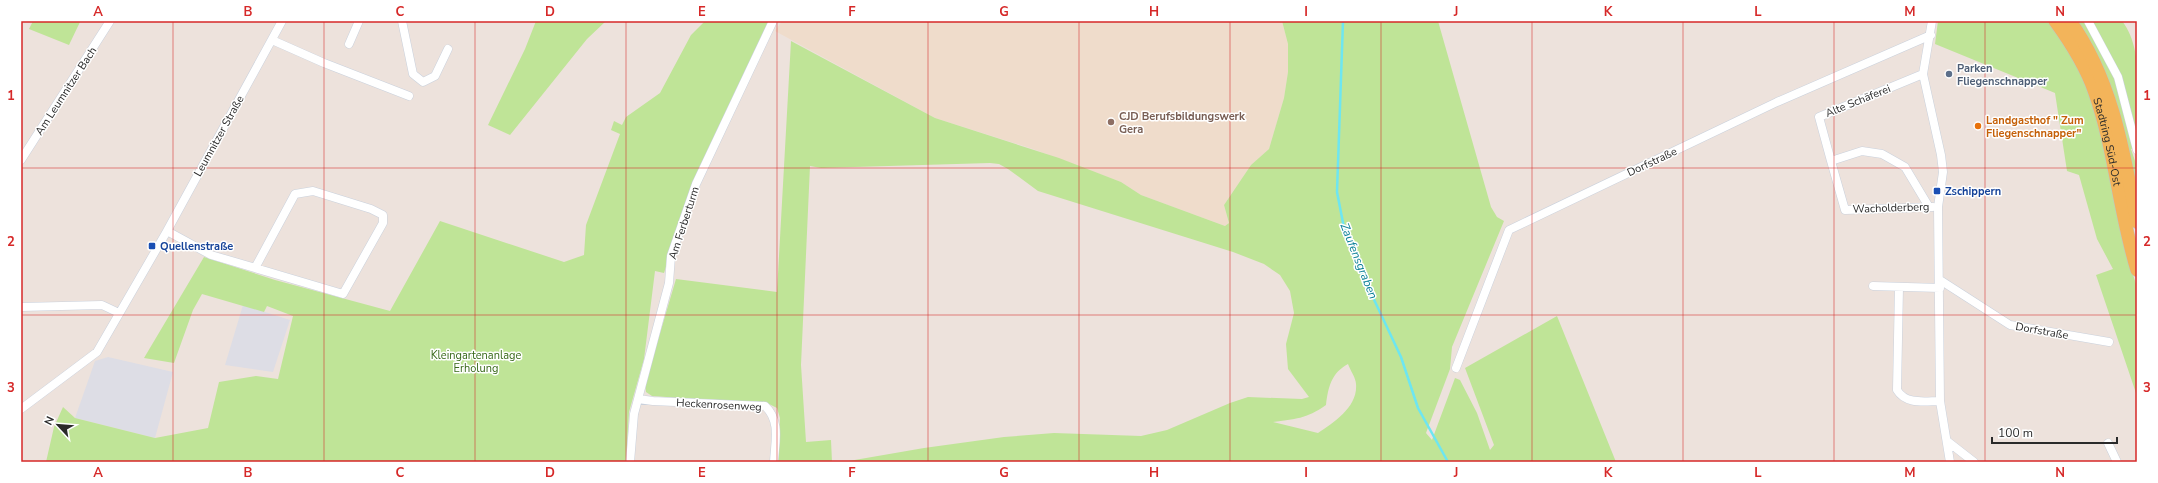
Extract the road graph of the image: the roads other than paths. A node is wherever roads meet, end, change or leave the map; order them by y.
1 (110, 21) edge
2 (282, 21) edge
3 (359, 21) edge
4 (402, 21) edge
5 (773, 21) edge
6 (1932, 21) edge
7 (2055, 21) edge
8 (2070, 21) edge
9 (2088, 21) edge
10 (1931, 35) junction
11 (272, 40) junction
12 (349, 44) dead end
13 (448, 49) dead end
14 (1923, 74) junction
15 (409, 96) dead end
16 (2137, 150) edge
17 (21, 160) edge
18 (1832, 161) junction
19 (1930, 207) junction
20 (1938, 207) junction
21 (2137, 222) edge
22 (167, 231) junction
23 (255, 268) junction
24 (2137, 270) edge
25 (1940, 284) junction
26 (1873, 286) dead end
27 (1899, 287) junction
28 (21, 307) edge
29 (119, 313) junction
30 (2109, 342) dead end
31 (1456, 368) dead end
32 (638, 399) junction
33 (1940, 401) junction
34 (21, 409) edge
35 (1947, 441) junction
36 (2108, 443) dead end
37 (630, 462) edge
38 (774, 462) edge
39 (1950, 462) edge
40 (1974, 462) edge
41 (2117, 462) edge

1 - 17 street, Am Leumnitzer Bach
2 - 11 street, Leumnitzer Straße
3 - 12 street
4 - 13 street
5 - 32 street, Am Ferberturm
6 - 10 street
7 - 24 main road, Stadtring Süd-Ost
8 - 21 main road, Stadtring Süd-Ost
9 - 16 street
10 - 14 street
10 - 31 street, Dorfstraße
11 - 15 street
11 - 22 street, Leumnitzer Straße
14 - 18 street, Alte Schäferei
14 - 20 street
18 - 19 street
18 - 19 street, Wacholderberg
19 - 20 street, Wacholderberg
20 - 25 street
22 - 23 street
22 - 29 street, Leumnitzer Straße
23 - 23 street
25 - 27 street
25 - 30 street, Dorfstraße
25 - 33 street
26 - 27 street
27 - 33 street
28 - 29 street
29 - 34 street
32 - 37 street, Am Ferberturm
32 - 38 street, Heckenrosenweg
33 - 35 street
35 - 39 street
35 - 40 street
36 - 41 street

